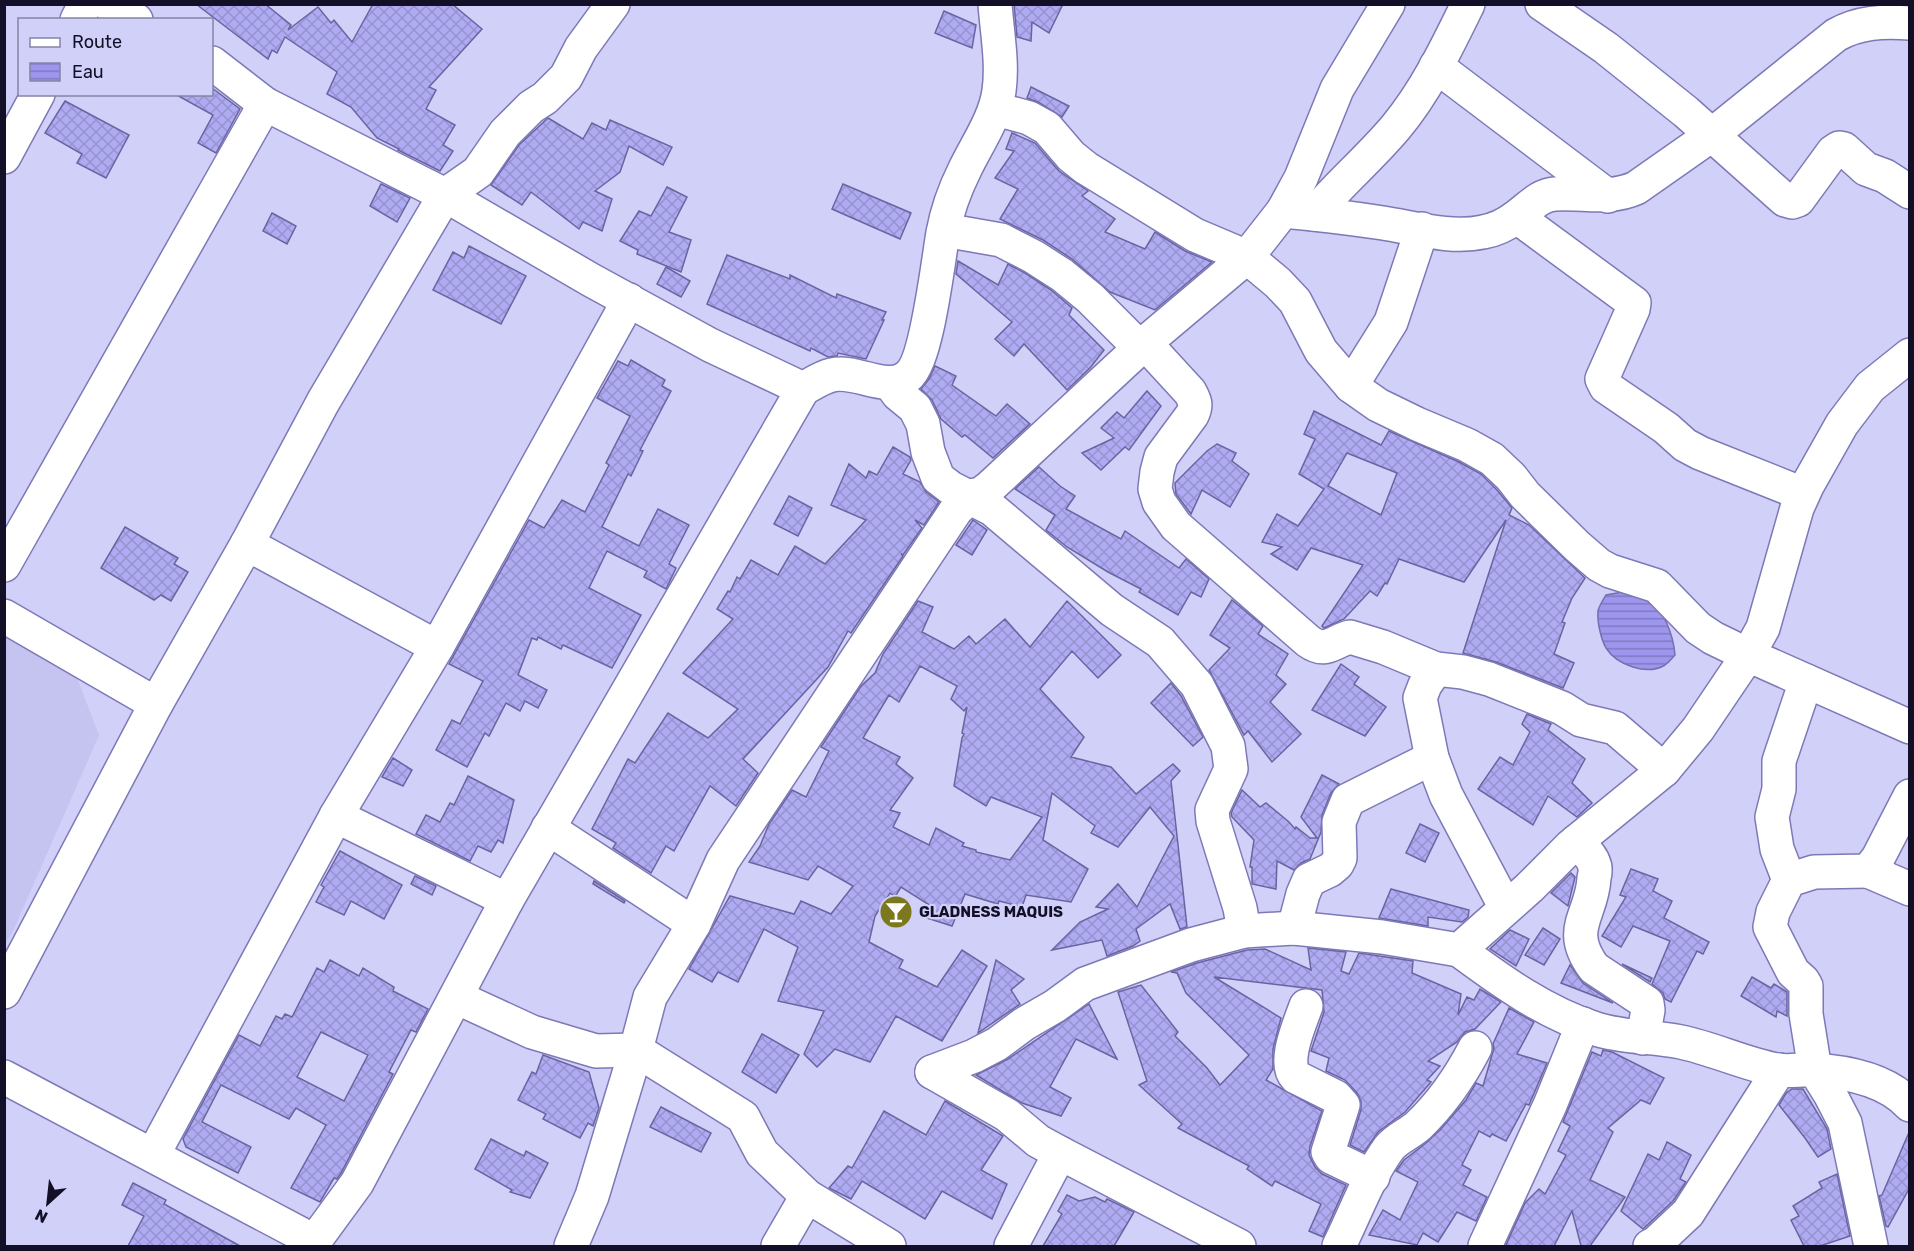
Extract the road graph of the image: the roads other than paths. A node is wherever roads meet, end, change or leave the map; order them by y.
1 (85, 4) edge
2 (108, 4) edge
3 (613, 4) edge
4 (994, 4) edge
5 (1388, 4) edge
6 (1468, 4) edge
7 (1542, 4) edge
8 (78, 18) edge
9 (132, 18) edge
10 (1910, 23) edge
11 (213, 64) edge
12 (1436, 66) junction
13 (37, 96) edge
14 (265, 104) junction
15 (996, 109) junction
16 (1713, 134) junction
17 (4, 157) edge
18 (1910, 192) edge
19 (445, 195) junction
20 (1608, 196) junction
21 (1298, 213) junction
22 (1516, 217) junction
23 (944, 230) junction
24 (1422, 230) junction
25 (1247, 257) junction
26 (629, 300) junction
27 (1142, 346) junction
28 (1910, 355) edge
29 (891, 383) junction
30 (1351, 386) junction
31 (803, 389) junction
32 (1803, 494) junction
33 (970, 496) junction
34 (247, 544) junction
35 (4, 565) edge
36 (4, 616) edge
37 (437, 647) junction
38 (1748, 656) junction
39 (1436, 669) junction
40 (1806, 681) junction
41 (156, 704) junction
42 (1910, 727) edge
43 (1432, 758) junction
44 (1664, 770) junction
45 (1910, 796) edge
46 (336, 816) junction
47 (548, 828) junction
48 (1577, 841) junction
49 (1868, 872) junction
50 (1789, 880) junction
51 (1910, 889) edge
52 (507, 900) junction
53 (1506, 908) junction
54 (694, 924) junction
55 (1294, 928) junction
56 (1244, 931) junction
57 (1459, 950) junction
58 (4, 992) edge
59 (456, 997) junction
60 (1306, 1006) dead end
61 (1583, 1024) junction
62 (1643, 1038) junction
63 (1475, 1048) dead end
64 (636, 1050) junction
65 (1779, 1070) junction
66 (1815, 1070) junction
67 (4, 1077) edge
68 (1910, 1106) edge
69 (1060, 1153) junction
70 (153, 1155) junction
71 (1373, 1177) junction
72 (807, 1196) junction
73 (313, 1244) edge
74 (571, 1246) edge
75 (778, 1246) edge
76 (889, 1246) edge
77 (1011, 1246) edge
78 (1239, 1246) edge
79 (1339, 1246) edge
80 (1485, 1246) edge
81 (1650, 1246) edge
82 (1871, 1246) edge

1 - 8 street
2 - 9 street
3 - 19 street
4 - 15 street
5 - 21 street
6 - 12 street
7 - 16 street
10 - 16 street
11 - 14 street
12 - 20 street
12 - 21 street
13 - 17 street
14 - 19 street
14 - 35 street
15 - 23 street
15 - 25 street
16 - 18 street
16 - 20 street
19 - 26 street
19 - 34 street
20 - 22 street
21 - 24 street
21 - 25 street
22 - 24 street
22 - 32 street
23 - 27 street
23 - 29 street
24 - 30 street
25 - 27 street
25 - 30 street
26 - 31 street
26 - 37 street
27 - 33 street
27 - 39 street
28 - 32 street
29 - 31 street
29 - 33 street
30 - 38 street
31 - 47 street
32 - 38 street
33 - 54 street
33 - 56 street
34 - 37 street
34 - 41 street
36 - 41 street
37 - 46 street
38 - 40 street
38 - 44 street
39 - 43 street
39 - 44 street
40 - 42 street
40 - 50 street
41 - 58 street
43 - 53 street
43 - 55 street
44 - 48 street
45 - 49 street
46 - 52 street
46 - 70 street
47 - 52 street
47 - 54 street
48 - 53 street
48 - 62 street
49 - 50 street
49 - 51 street
50 - 66 street
52 - 59 street
53 - 57 street
54 - 64 street
55 - 56 street
55 - 57 street
56 - 69 street
57 - 61 street
59 - 64 street
59 - 73 street
60 - 71 street
61 - 62 street
61 - 80 street
62 - 65 street
63 - 71 street
64 - 72 street
64 - 74 street
65 - 66 street
65 - 81 street
66 - 68 street
66 - 82 street
67 - 70 street
69 - 77 street
69 - 78 street
70 - 73 street
71 - 79 street
72 - 75 street
72 - 76 street

